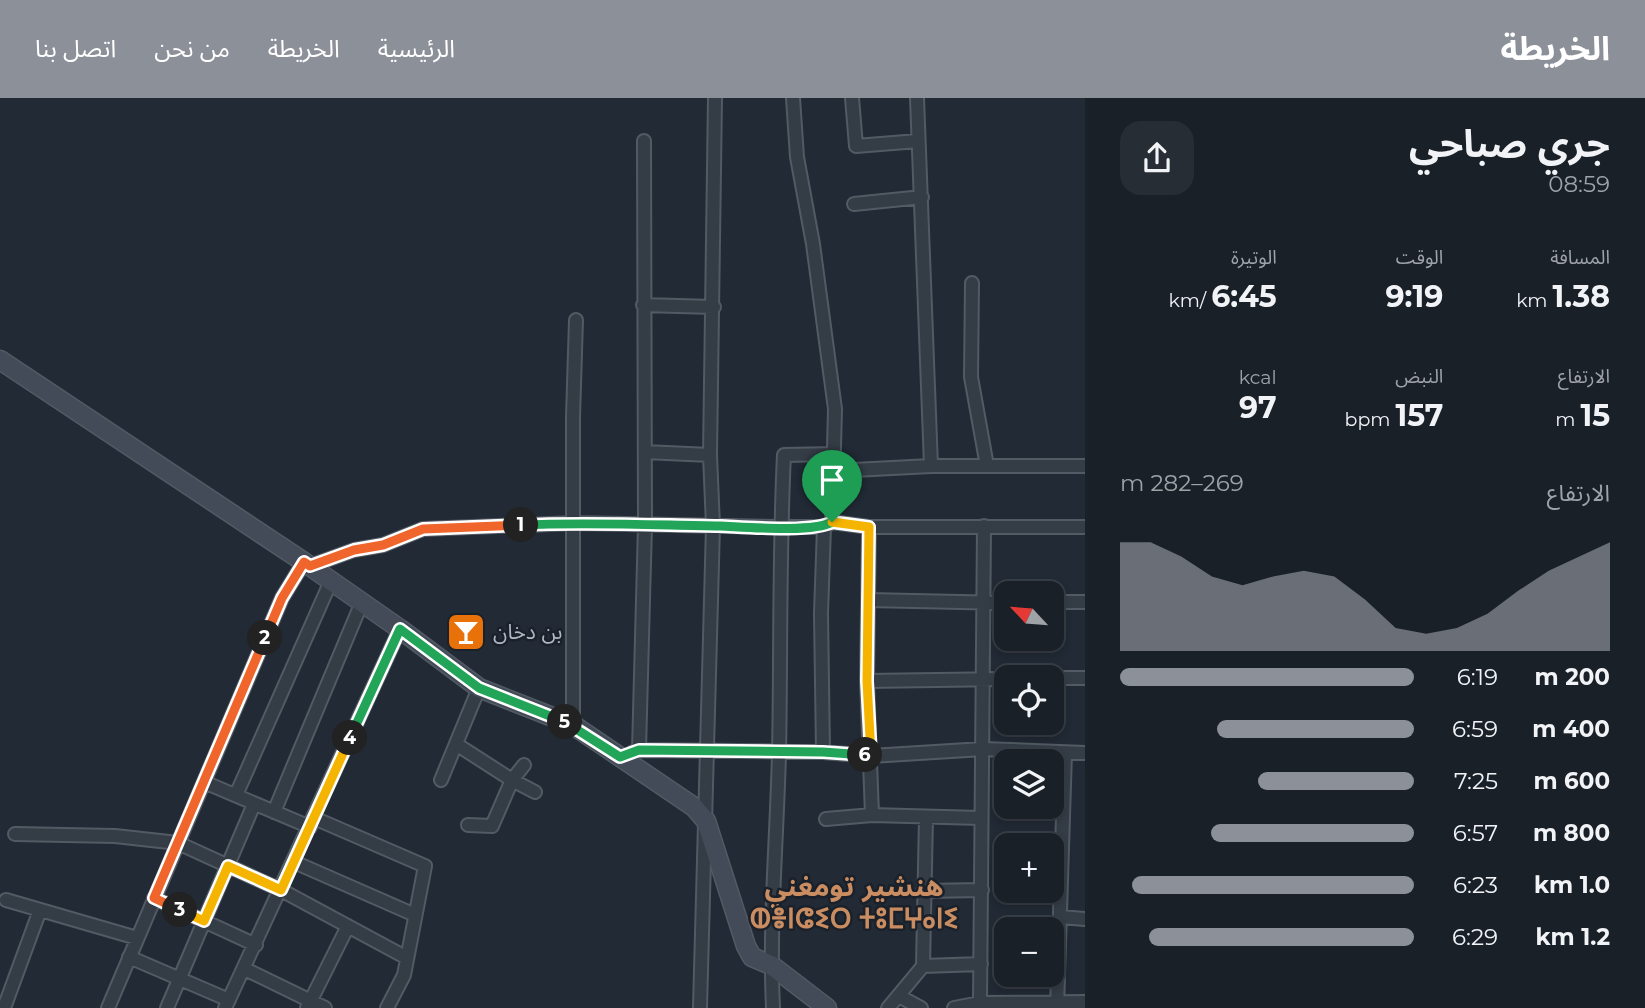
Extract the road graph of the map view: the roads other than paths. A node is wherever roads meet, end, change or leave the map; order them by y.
1 (715, 98) edge
2 (793, 98) edge
3 (852, 98) edge
4 (917, 98) edge
5 (644, 141) dead end
6 (918, 141) junction
7 (922, 197) junction
8 (854, 204) dead end
9 (972, 283) dead end
10 (643, 305) junction
11 (714, 307) junction
12 (576, 320) dead end
13 (0, 360) edge
14 (645, 452) junction
15 (834, 454) junction
16 (710, 455) junction
17 (930, 466) junction
18 (987, 466) junction
19 (1085, 466) edge
20 (834, 471) junction
21 (575, 523) junction
22 (828, 524) junction
23 (645, 525) junction
24 (713, 526) junction
25 (984, 526) junction
26 (781, 527) junction
27 (869, 527) junction
28 (1085, 527) edge
29 (307, 564) junction
30 (331, 581) junction
31 (868, 600) junction
32 (1064, 602) edge
33 (1085, 602) edge
34 (362, 603) junction
35 (984, 603) junction
36 (994, 603) edge
37 (400, 629) junction
38 (1064, 678) edge
39 (1085, 678) edge
40 (984, 679) junction
41 (994, 679) edge
42 (867, 681) junction
43 (479, 688) junction
44 (573, 725) junction
45 (456, 744) junction
46 (983, 749) junction
47 (639, 750) junction
48 (707, 750) junction
49 (823, 752) junction
50 (779, 753) junction
51 (1065, 753) junction
52 (1085, 753) edge
53 (871, 756) junction
54 (620, 757) junction
55 (524, 765) dead end
56 (441, 780) dead end
57 (512, 780) junction
58 (204, 782) junction
59 (535, 792) dead end
60 (236, 795) junction
61 (254, 804) junction
62 (274, 812) junction
63 (872, 815) junction
64 (926, 817) junction
65 (980, 818) junction
66 (827, 819) dead end
67 (705, 821) junction
68 (312, 822) junction
69 (468, 825) dead end
70 (15, 835) dead end
71 (178, 843) junction
72 (294, 862) junction
73 (228, 866) junction
74 (281, 890) junction
75 (982, 890) junction
76 (923, 891) junction
77 (154, 898) junction
78 (6, 900) dead end
79 (40, 910) junction
80 (415, 915) junction
81 (1061, 917) edge
82 (1064, 917) edge
83 (1085, 919) edge
84 (204, 921) junction
85 (348, 926) junction
86 (137, 938) junction
87 (256, 944) junction
88 (129, 957) junction
89 (407, 958) junction
90 (981, 964) junction
91 (771, 965) junction
92 (923, 966) junction
93 (245, 969) junction
94 (179, 979) junction
95 (1059, 987) edge
96 (899, 996) junction
97 (1085, 1002) edge
98 (980, 1003) junction
99 (227, 1004) edge
100 (308, 1004) edge
101 (1058, 1005) edge
102 (4, 1008) edge
103 (108, 1008) edge
104 (167, 1008) edge
105 (326, 1008) edge
106 (387, 1008) edge
107 (699, 1008) edge
108 (773, 1008) edge
109 (828, 1008) edge
110 (888, 1008) edge
111 (921, 1008) edge
112 (954, 1008) edge

1 - 11 street
2 - 15 street
3 - 6 street
4 - 6 street
5 - 10 street
6 - 7 street
7 - 8 street
7 - 17 street
9 - 18 street
10 - 11 street
10 - 14 street
11 - 16 street
12 - 21 street
13 - 29 street
14 - 16 street
14 - 23 street
15 - 20 street
15 - 26 street
16 - 24 street
17 - 18 street
17 - 20 street
18 - 19 street
20 - 22 street
21 - 23 street
21 - 29 street
21 - 44 street
22 - 26 street
22 - 27 street
22 - 49 street
23 - 24 street
23 - 47 street
24 - 26 street
24 - 48 street
25 - 27 street
25 - 28 street
25 - 35 street
26 - 50 street
27 - 31 street
29 - 30 street
29 - 58 street
30 - 34 street
30 - 60 street
31 - 35 street
31 - 42 street
32 - 33 street
34 - 37 street
34 - 62 street
35 - 36 street
35 - 40 street
37 - 43 street
37 - 68 street
38 - 39 street
40 - 41 street
40 - 42 street
40 - 46 street
42 - 53 street
43 - 44 street
43 - 45 street
44 - 54 street
45 - 56 street
45 - 57 street
46 - 51 street
46 - 53 street
46 - 65 street
47 - 48 street
47 - 54 street
48 - 50 street
48 - 67 street
49 - 50 street
49 - 53 street
50 - 91 street
51 - 52 street
51 - 81 street
53 - 63 street
54 - 67 street
55 - 57 street
57 - 59 street
57 - 69 street
58 - 60 street
58 - 71 street
60 - 61 street
61 - 62 street
61 - 73 street
62 - 68 street
63 - 64 street
63 - 66 street
64 - 65 street
64 - 76 street
65 - 75 street
67 - 91 street
67 - 107 street
68 - 72 street
68 - 80 street
70 - 71 street
71 - 73 street
71 - 77 street
72 - 74 street
72 - 80 street
73 - 74 street
73 - 84 street
74 - 85 street
74 - 87 street
75 - 76 street
75 - 90 street
76 - 92 street
77 - 84 street
77 - 86 street
78 - 79 street
79 - 86 street
79 - 102 street
80 - 89 street
82 - 83 street
84 - 87 street
84 - 94 street
85 - 89 street
85 - 100 street
86 - 88 street
87 - 93 street
88 - 94 street
88 - 103 street
89 - 106 street
90 - 92 street
90 - 98 street
91 - 108 street
91 - 109 street
92 - 96 street
93 - 99 street
93 - 100 street
94 - 99 street
94 - 104 street
95 - 101 street
96 - 110 street
96 - 111 street
97 - 101 street
98 - 101 street
98 - 112 street
100 - 105 street

